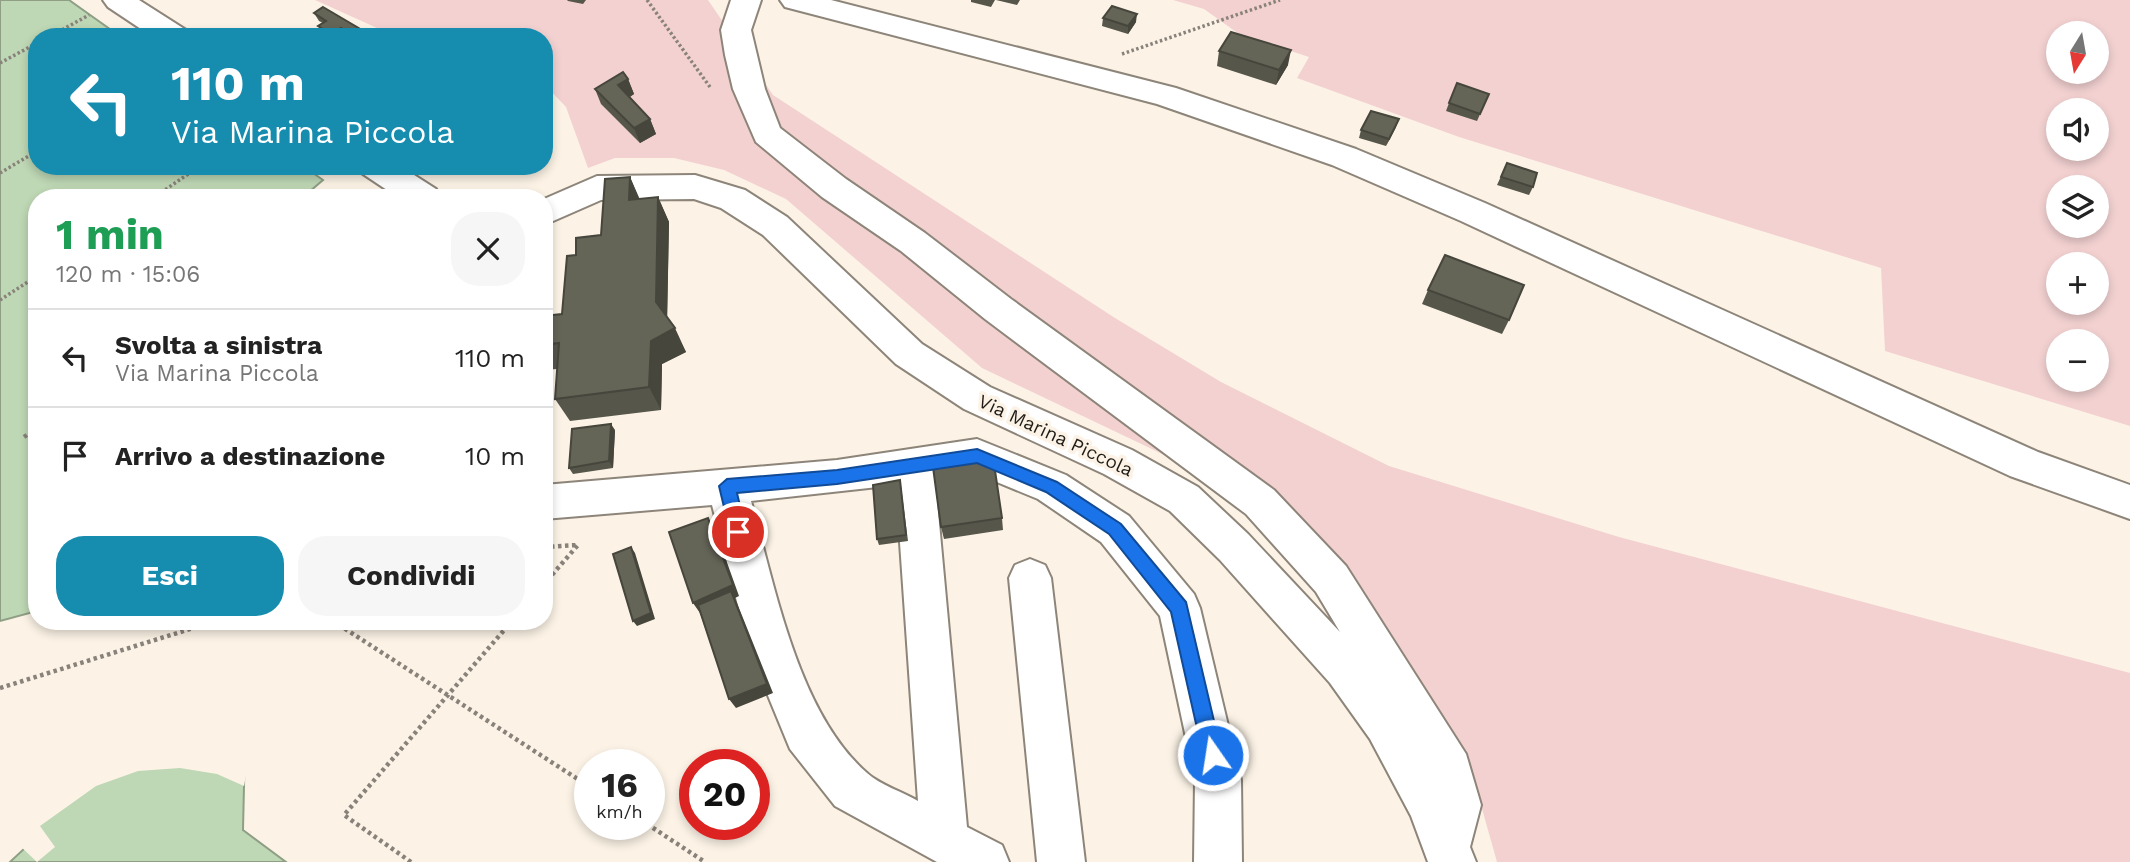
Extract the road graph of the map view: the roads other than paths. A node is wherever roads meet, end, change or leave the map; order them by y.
1 (118, 0) edge
2 (746, 0) edge
3 (795, 0) edge
4 (161, 28) edge
5 (389, 175) edge
6 (410, 189) edge
7 (553, 209) edge
8 (914, 466) junction
9 (727, 486) junction
10 (553, 501) edge
11 (2130, 502) edge
12 (1030, 578) dead end
13 (945, 841) junction
14 (1449, 855) edge
15 (985, 862) edge
16 (1061, 862) edge
17 (1218, 862) edge

1 - 4 lane
2 - 14 lane
3 - 11 lane
5 - 6 lane
7 - 14 lane, Via Marina Piccola
8 - 9 lane
8 - 13 lane
8 - 17 lane
9 - 10 lane
9 - 13 lane
12 - 16 lane
13 - 15 lane

